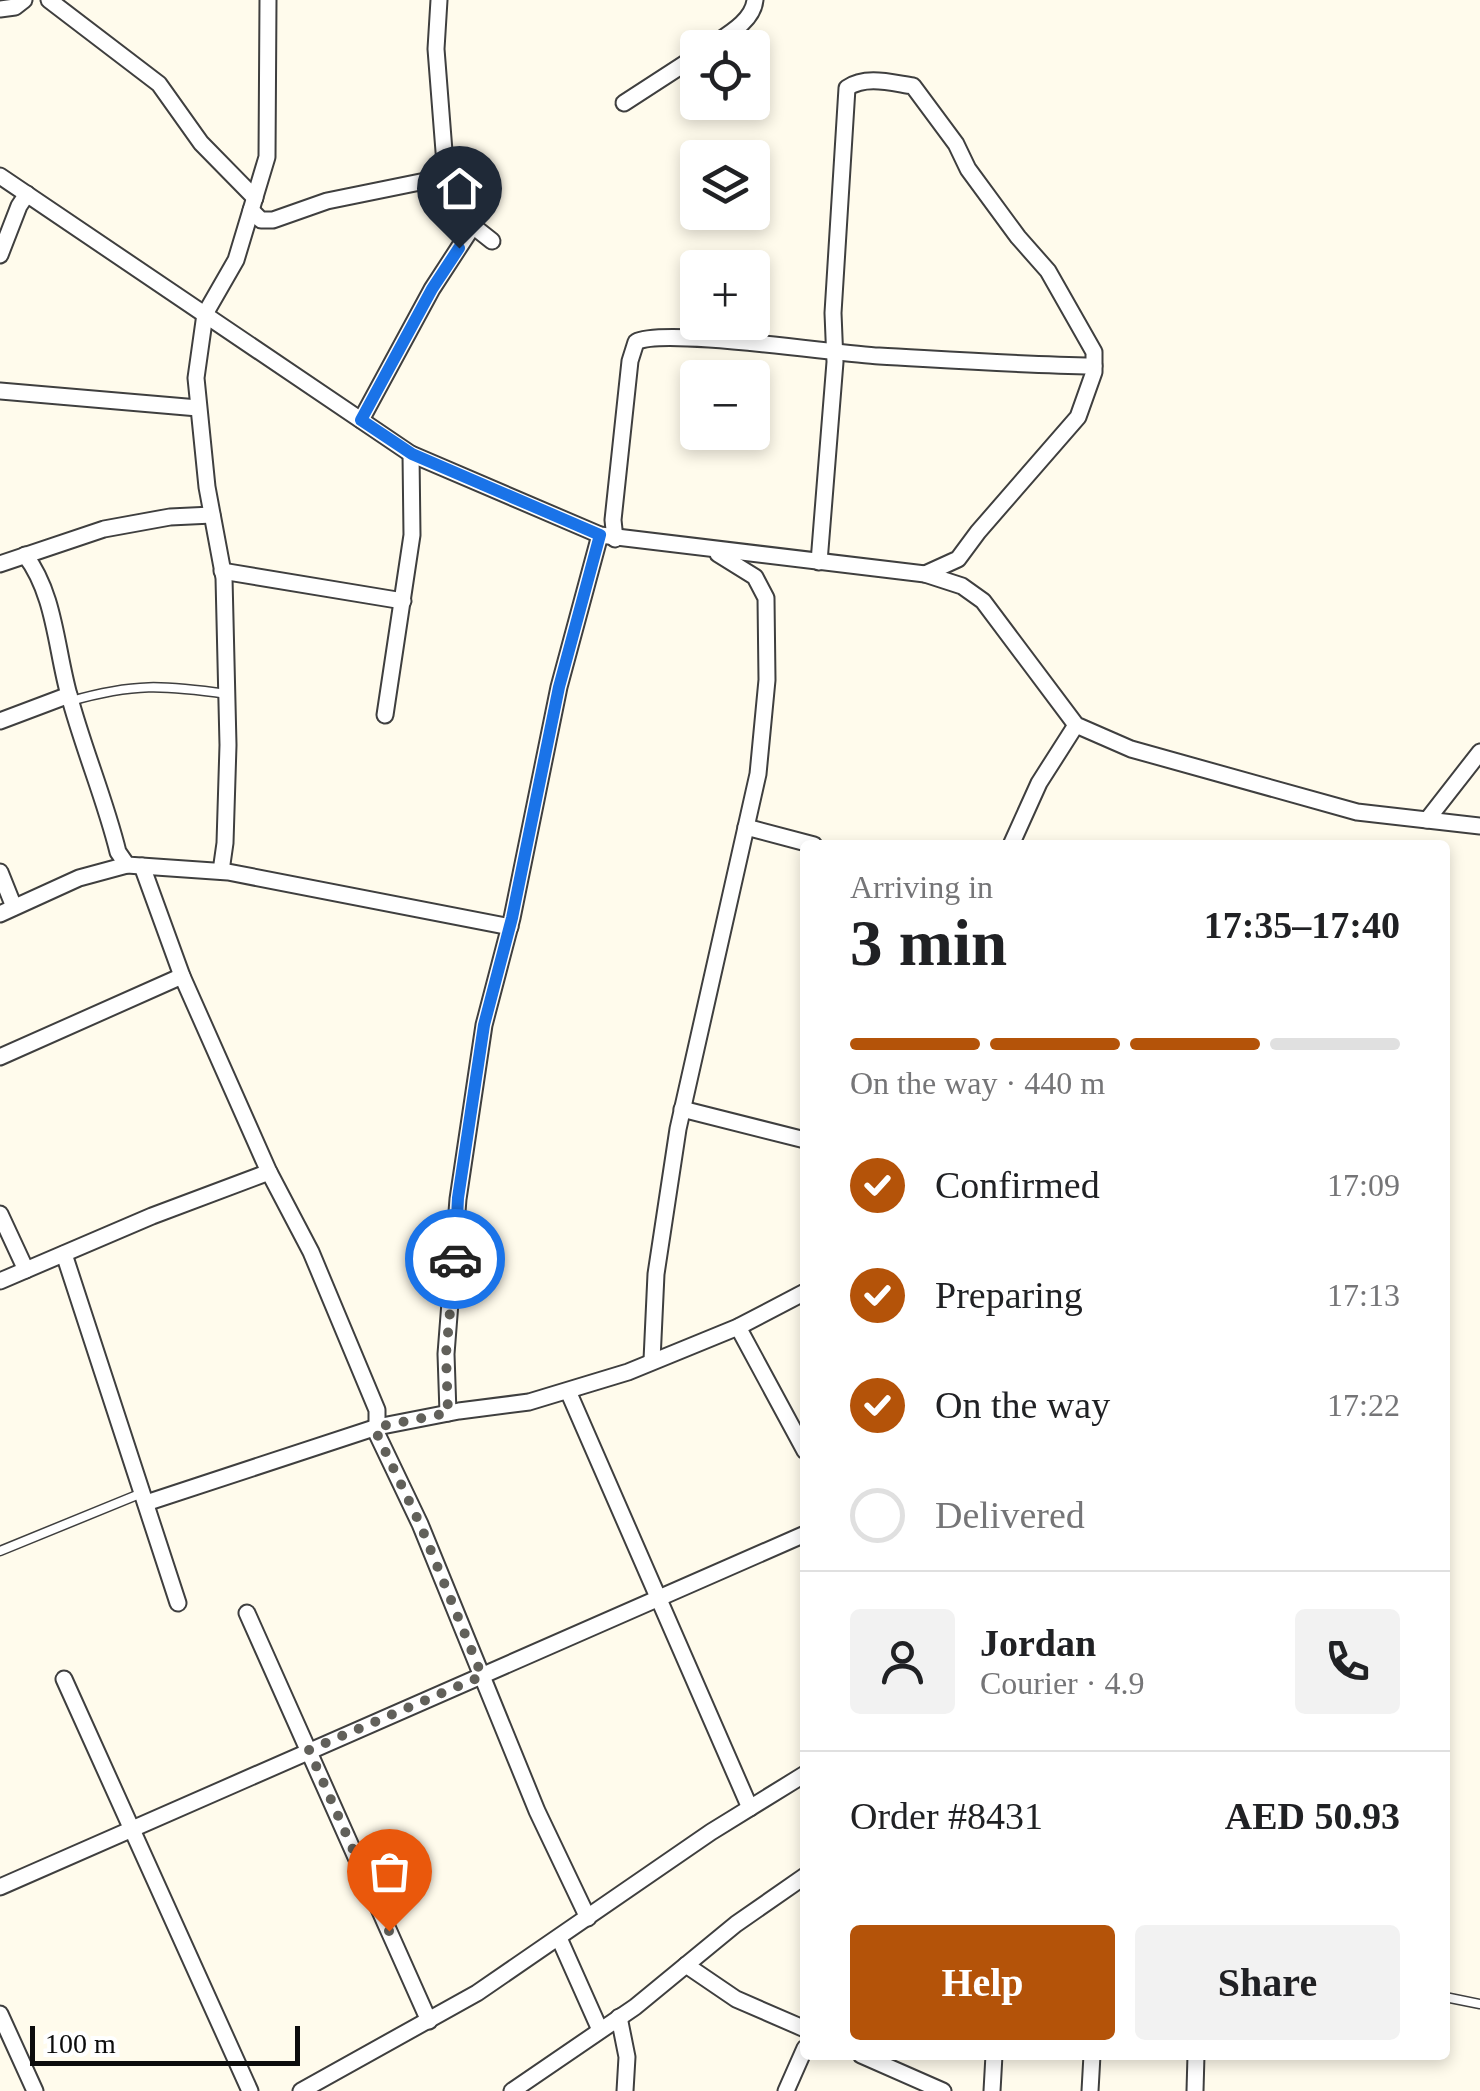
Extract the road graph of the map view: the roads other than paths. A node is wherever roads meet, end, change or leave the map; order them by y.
1 (24, 0) edge
2 (49, 0) edge
3 (268, 0) edge
4 (439, 0) edge
5 (756, 0) edge
6 (0, 9) edge
7 (733, 30) edge
8 (680, 67) edge
9 (624, 103) dead end
10 (0, 176) edge
11 (440, 178) junction
12 (27, 194) junction
13 (253, 204) junction
14 (474, 226) junction
15 (492, 241) dead end
16 (0, 255) edge
17 (205, 314) junction
18 (835, 350) junction
19 (1094, 366) junction
20 (0, 391) edge
21 (198, 408) junction
22 (361, 420) junction
23 (412, 454) junction
24 (212, 515) junction
25 (607, 537) junction
26 (713, 550) junction
27 (25, 554) junction
28 (1, 557) edge
29 (819, 562) junction
30 (222, 571) junction
31 (925, 574) junction
32 (403, 601) junction
33 (227, 694) junction
34 (70, 698) junction
35 (385, 715) dead end
36 (0, 720) edge
37 (1076, 725) junction
38 (1480, 752) edge
39 (1427, 820) junction
40 (1480, 826) edge
41 (746, 827) junction
42 (1012, 840) edge
43 (800, 841) edge
44 (134, 866) junction
45 (0, 872) edge
46 (221, 872) junction
47 (7, 911) edge
48 (510, 927) junction
49 (182, 976) junction
50 (0, 1057) edge
51 (682, 1108) junction
52 (800, 1139) edge
53 (268, 1172) junction
54 (0, 1214) edge
55 (64, 1254) junction
56 (26, 1270) junction
57 (0, 1281) edge
58 (800, 1295) edge
59 (738, 1326) junction
60 (652, 1360) junction
61 (568, 1390) junction
62 (448, 1413) junction
63 (377, 1427) junction
64 (800, 1442) edge
65 (144, 1498) junction
66 (800, 1536) edge
67 (0, 1552) edge
68 (659, 1598) junction
69 (178, 1604) dead end
70 (247, 1613) dead end
71 (482, 1676) junction
72 (64, 1680) dead end
73 (309, 1750) junction
74 (800, 1777) edge
75 (750, 1808) junction
76 (132, 1829) junction
77 (800, 1879) edge
78 (0, 1887) edge
79 (588, 1918) junction
80 (559, 1938) junction
81 (686, 1965) junction
82 (1450, 1998) edge
83 (1480, 2004) edge
84 (0, 2014) edge
85 (619, 2017) junction
86 (429, 2021) junction
87 (800, 2027) edge
88 (600, 2030) junction
89 (800, 2059) edge
90 (872, 2060) edge
91 (994, 2060) edge
92 (1092, 2060) edge
93 (1196, 2060) edge
94 (35, 2091) edge
95 (250, 2091) edge
96 (300, 2091) edge
97 (512, 2091) edge
98 (624, 2091) edge
99 (786, 2091) edge
100 (943, 2091) edge
101 (992, 2091) edge
102 (1090, 2091) edge
103 (1195, 2091) edge

1 - 6 street
2 - 13 street
3 - 13 street
4 - 11 street
5 - 7 street
8 - 9 street
10 - 12 street
11 - 13 street
11 - 14 street
12 - 16 street
12 - 17 street
13 - 17 street
14 - 15 street
14 - 22 street
17 - 21 street
17 - 22 street
18 - 19 street
18 - 19 street
18 - 25 street
18 - 29 street
19 - 31 street
20 - 21 street
21 - 24 street
22 - 23 street
23 - 25 street
23 - 32 street
24 - 27 street
24 - 30 street
25 - 26 street
25 - 48 street
26 - 29 street
26 - 41 street
27 - 28 street
27 - 34 street
29 - 31 street
30 - 32 street
30 - 33 street
31 - 37 street
32 - 35 street
33 - 34 lane
33 - 46 street
34 - 36 street
34 - 44 street
37 - 39 street
37 - 42 street
38 - 39 street
39 - 40 street
41 - 43 street
41 - 51 street
44 - 46 street
44 - 47 street
44 - 49 street
45 - 47 street
46 - 48 street
48 - 62 street
49 - 50 street
49 - 53 street
51 - 52 street
51 - 60 street
53 - 55 street
53 - 63 street
54 - 56 street
55 - 56 street
55 - 65 street
56 - 57 street
58 - 59 street
59 - 60 street
59 - 64 street
60 - 61 street
61 - 62 street
61 - 68 street
62 - 63 street
63 - 65 street
63 - 71 street
65 - 67 lane
65 - 69 street
66 - 68 street
68 - 71 street
68 - 75 street
70 - 73 street
71 - 73 street
71 - 79 street
72 - 76 street
73 - 76 street
73 - 86 street
74 - 75 street
75 - 79 street
76 - 78 street
76 - 95 street
77 - 81 street
79 - 80 street
80 - 86 street
80 - 88 street
81 - 85 street
81 - 87 street
82 - 83 lane
84 - 94 street
85 - 88 street
85 - 98 street
86 - 96 street
88 - 97 street
89 - 99 street
90 - 100 street
91 - 101 street
92 - 102 street
93 - 103 street

